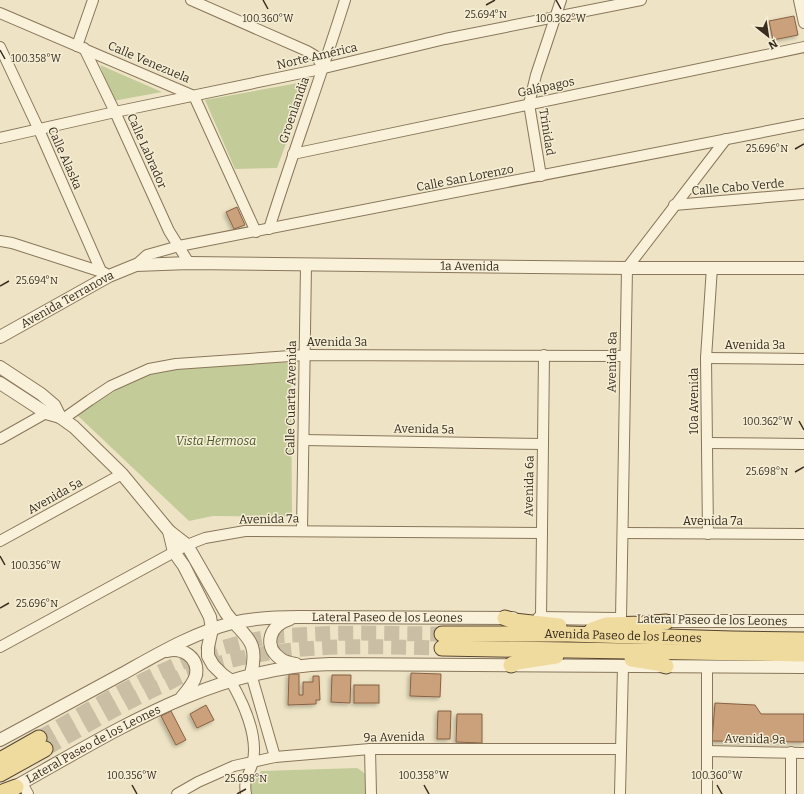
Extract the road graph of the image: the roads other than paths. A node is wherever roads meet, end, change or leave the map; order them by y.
1 (93, 0) edge
2 (191, 0) edge
3 (345, 0) edge
4 (561, 0) edge
5 (640, 0) edge
6 (799, 0) edge
7 (0, 13) edge
8 (555, 18) junction
9 (804, 23) edge
10 (0, 47) edge
11 (81, 47) junction
12 (804, 47) edge
13 (323, 68) junction
14 (194, 96) junction
15 (529, 104) junction
16 (115, 112) junction
17 (804, 124) edge
18 (39, 130) junction
19 (0, 138) edge
20 (726, 139) junction
21 (293, 154) junction
22 (541, 176) junction
23 (804, 194) edge
24 (674, 205) junction
25 (269, 229) junction
26 (256, 232) junction
27 (0, 241) edge
28 (179, 246) junction
29 (189, 263) junction
30 (136, 265) junction
31 (306, 265) junction
32 (712, 267) junction
33 (627, 268) junction
34 (804, 268) edge
35 (105, 273) junction
36 (0, 336) edge
37 (305, 355) junction
38 (544, 355) junction
39 (625, 356) junction
40 (706, 358) junction
41 (804, 359) edge
42 (0, 367) edge
43 (0, 383) edge
44 (50, 409) junction
45 (62, 418) junction
46 (0, 438) edge
47 (304, 440) junction
48 (707, 443) junction
49 (543, 444) junction
50 (804, 444) edge
51 (122, 474) junction
52 (302, 531) junction
53 (169, 532) junction
54 (542, 533) junction
55 (622, 533) junction
56 (708, 534) junction
57 (804, 534) edge
58 (0, 541) edge
59 (187, 545) junction
60 (174, 552) junction
61 (299, 617) junction
62 (505, 618) junction
63 (541, 618) junction
64 (621, 619) junction
65 (804, 621) edge
66 (666, 622) junction
67 (234, 623) junction
68 (212, 629) junction
69 (568, 634) junction
70 (586, 635) junction
71 (804, 640) edge
72 (0, 647) edge
73 (575, 649) junction
74 (609, 650) junction
75 (159, 654) junction
76 (804, 654) edge
77 (300, 665) junction
78 (511, 666) junction
79 (623, 666) junction
80 (666, 666) junction
81 (707, 666) junction
82 (804, 667) edge
83 (251, 674) junction
84 (230, 680) junction
85 (182, 698) junction
86 (0, 740) edge
87 (370, 749) junction
88 (620, 749) junction
89 (706, 751) junction
90 (791, 752) junction
91 (804, 753) edge
92 (275, 757) junction
93 (0, 760) edge
94 (253, 761) junction
95 (0, 774) edge
96 (17, 790) edge
97 (0, 793) edge
98 (177, 794) edge
99 (246, 794) edge
100 (371, 794) edge
101 (620, 794) edge
102 (706, 794) edge
103 (791, 794) edge

1 - 11 street
2 - 13 street
3 - 13 street, Groenlandia
4 - 8 street, Trinidad
5 - 8 street, Norte América
6 - 9 street
7 - 11 street, Calle Venezuela
8 - 13 street, Norte América
8 - 15 street, Trinidad
10 - 18 street, Calle Alaska
11 - 14 street, Calle Venezuela
11 - 16 street, Calle Labrador
12 - 15 street, Galápagos
13 - 14 street, Norte América
13 - 21 street, Groenlandia
14 - 16 street, Norte América
14 - 26 street, Calle Venezuela
15 - 21 street, Galápagos
15 - 22 street, Trinidad
16 - 18 street, Norte América
16 - 28 street, Calle Labrador
17 - 20 street, Calle San Lorenzo
18 - 19 street, Norte América
18 - 35 street, Calle Alaska
20 - 22 street, Calle San Lorenzo
20 - 24 street
21 - 25 street, Groenlandia
22 - 25 street, Calle San Lorenzo
23 - 24 street, Calle Cabo Verde
24 - 33 street
25 - 26 street, Calle San Lorenzo
26 - 28 street, Calle San Lorenzo
27 - 35 street
28 - 29 street, Calle Labrador
28 - 30 street, Calle San Lorenzo
29 - 30 street, 1a Avenida
29 - 31 street, 1a Avenida
30 - 35 street, Avenida Terranova
31 - 33 street, 1a Avenida
31 - 37 street, Calle Cuarta Avenida
32 - 33 street, 1a Avenida
32 - 34 street, 1a Avenida
32 - 40 street, 10a Avenida
33 - 39 street, Avenida 8a
35 - 36 street, Avenida Terranova
37 - 38 street, Avenida 3a
37 - 45 street, Avenida 3a
37 - 47 street, Calle Cuarta Avenida
38 - 39 street, Avenida 3a
38 - 49 street, Avenida 6a
39 - 55 street, Avenida 8a
40 - 41 street, Avenida 3a
40 - 48 street, 10a Avenida
42 - 44 street
43 - 44 street
44 - 45 street
44 - 46 street
45 - 51 street
47 - 49 street, Avenida 5a
47 - 52 street, Calle Cuarta Avenida
48 - 50 street
48 - 56 street, 10a Avenida
49 - 54 street, Avenida 6a
51 - 53 street
51 - 58 street, Avenida 5a
52 - 54 street, Avenida 7a
52 - 59 street, Avenida 7a
53 - 59 street
53 - 60 street
54 - 63 street, Avenida 6a
55 - 56 street, Avenida 7a
55 - 64 street, Avenida 8a
56 - 57 street, Avenida 7a
59 - 60 street, Avenida 7a
59 - 67 street
60 - 68 street
60 - 72 street, Avenida 7a
61 - 62 street, Lateral Paseo de los Leones
61 - 67 street, Lateral Paseo de los Leones
61 - 77 street
62 - 63 street, Lateral Paseo de los Leones
62 - 69 main road
63 - 64 street, Lateral Paseo de los Leones
64 - 66 street, Lateral Paseo de los Leones
65 - 66 street, Lateral Paseo de los Leones
66 - 70 main road
67 - 68 street, Lateral Paseo de los Leones
67 - 83 street
68 - 75 street, Lateral Paseo de los Leones
68 - 84 street
69 - 70 main road, Avenida Paseo de los Leones
69 - 73 main road, Avenida Paseo de los Leones
70 - 71 main road, Avenida Paseo de los Leones
73 - 74 main road, Avenida Paseo de los Leones
73 - 78 main road
74 - 76 main road, Avenida Paseo de los Leones
74 - 80 main road
75 - 85 street
75 - 86 street, Lateral Paseo de los Leones
77 - 78 street, Lateral Paseo de los Leones
77 - 83 street, Lateral Paseo de los Leones
78 - 79 street, Lateral Paseo de los Leones
79 - 80 street, Lateral Paseo de los Leones
79 - 88 street
80 - 81 street, Lateral Paseo de los Leones
81 - 82 street, Lateral Paseo de los Leones
81 - 89 street
83 - 84 street, Lateral Paseo de los Leones
83 - 92 street
84 - 85 street, Lateral Paseo de los Leones
84 - 94 street
85 - 96 street, Lateral Paseo de los Leones
87 - 88 street, 9a Avenida
87 - 92 street, 9a Avenida
87 - 100 street
88 - 101 street
89 - 90 street, Avenida 9a
89 - 102 street
90 - 91 street, Avenida 9a
90 - 103 street
92 - 94 street, 9a Avenida
93 - 95 main road
94 - 98 street, 9a Avenida
94 - 99 street
96 - 97 main road

